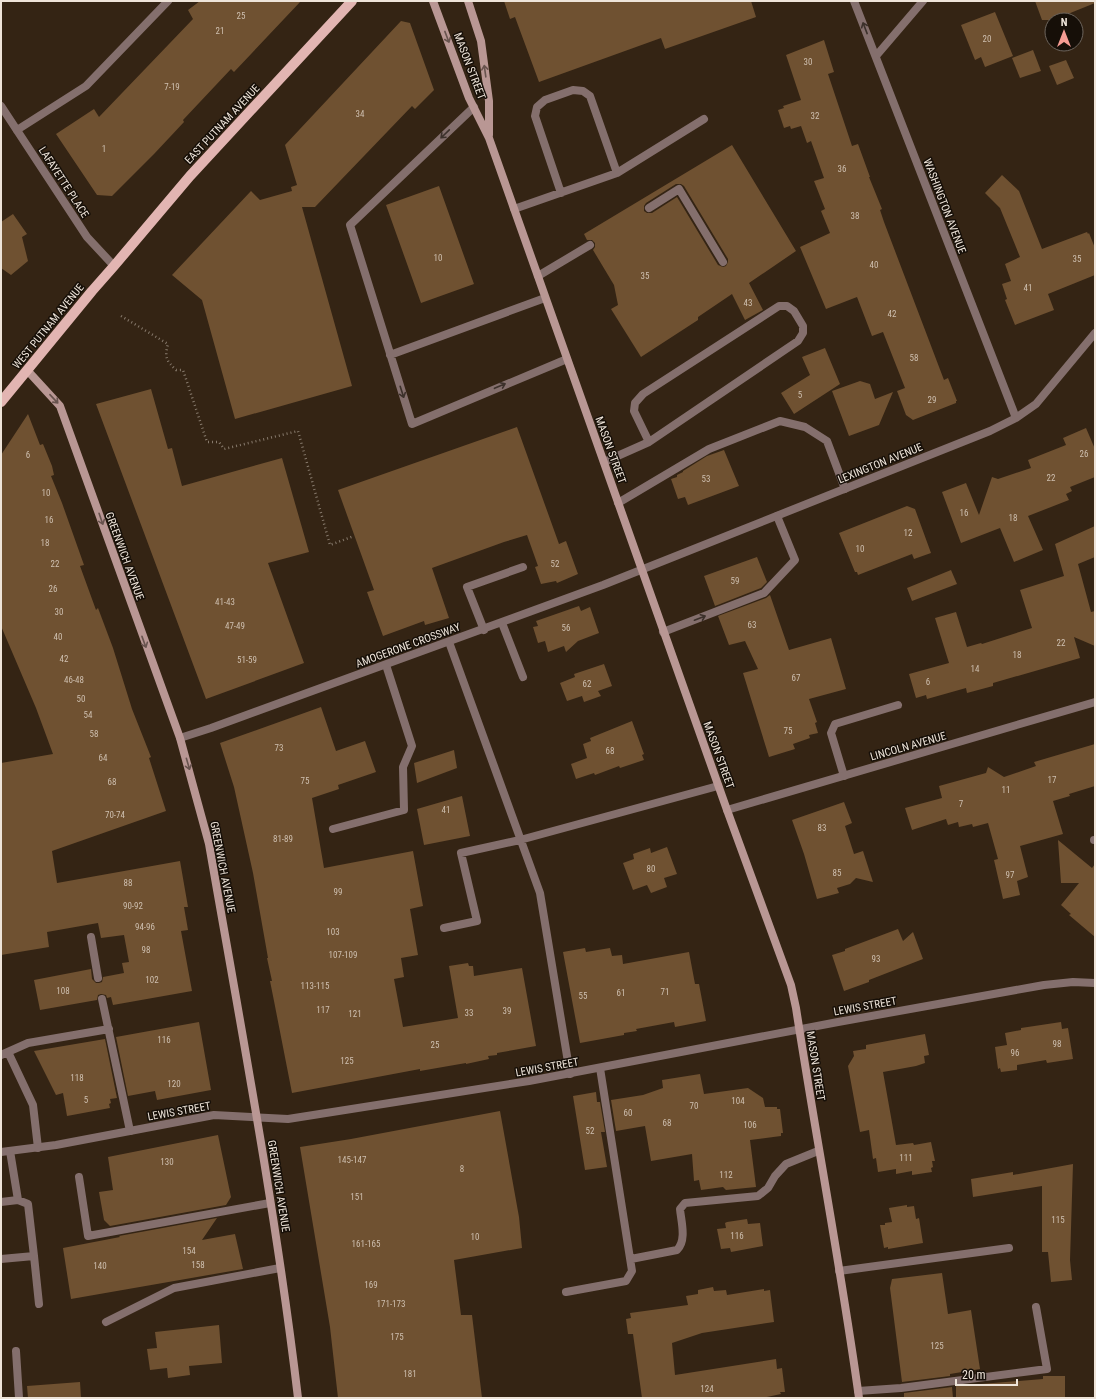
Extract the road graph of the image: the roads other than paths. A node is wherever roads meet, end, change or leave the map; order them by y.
1 (168, 1) edge
2 (352, 1) edge
3 (433, 1) edge
4 (468, 1) edge
5 (854, 1) edge
6 (923, 1) edge
7 (876, 56) junction
8 (1, 106) edge
9 (474, 107) junction
10 (704, 120) dead end
11 (17, 130) junction
12 (489, 138) junction
13 (617, 173) junction
14 (561, 193) junction
15 (649, 208) dead end
16 (514, 209) junction
17 (590, 245) dead end
18 (723, 262) dead end
19 (114, 266) junction
20 (538, 276) junction
21 (545, 298) junction
22 (1095, 333) edge
23 (390, 355) junction
24 (567, 359) junction
25 (27, 370) junction
26 (1, 402) edge
27 (1016, 418) junction
28 (649, 442) junction
29 (604, 462) junction
30 (846, 489) junction
31 (618, 502) junction
32 (777, 516) junction
33 (522, 568) dead end
34 (642, 570) junction
35 (502, 623) junction
36 (484, 630) junction
37 (663, 632) junction
38 (449, 642) junction
39 (386, 665) junction
40 (523, 677) dead end
41 (1095, 702) edge
42 (898, 705) dead end
43 (180, 738) junction
44 (844, 776) junction
45 (718, 786) junction
46 (726, 810) junction
47 (333, 829) dead end
48 (520, 840) junction
49 (444, 928) dead end
50 (91, 937) dead end
51 (98, 978) dead end
52 (1095, 983) edge
53 (102, 999) dead end
54 (109, 1029) junction
55 (799, 1030) junction
56 (5, 1053) edge
57 (600, 1068) junction
58 (570, 1074) junction
59 (257, 1117) junction
60 (130, 1131) junction
61 (38, 1148) junction
62 (10, 1151) junction
63 (818, 1151) junction
64 (1, 1152) edge
65 (79, 1177) dead end
66 (18, 1200) junction
67 (1, 1202) edge
68 (270, 1203) junction
69 (1009, 1248) dead end
70 (34, 1256) junction
71 (1, 1259) edge
72 (630, 1259) junction
73 (280, 1268) junction
74 (839, 1271) junction
75 (566, 1292) dead end
76 (39, 1304) dead end
77 (1036, 1307) dead end
78 (106, 1322) dead end
79 (16, 1351) dead end
80 (859, 1395) edge
81 (19, 1398) edge
82 (298, 1398) edge

1 - 11 street
2 - 19 main road, EAST PUTNAM AVENUE
3 -> 9 street, MASON STREET
12 -> 4 street, MASON STREET
7 -> 5 street, WASHINGTON AVENUE
6 - 7 street
7 - 27 street, WASHINGTON AVENUE
8 - 11 street, LAFAYETTE PLACE
9 - 12 street, MASON STREET
9 -> 23 street
10 - 13 street
11 - 19 street, LAFAYETTE PLACE
12 - 16 street, MASON STREET
13 - 14 street
13 - 14 street
14 - 16 street
15 - 18 street
16 - 20 street, MASON STREET
17 - 20 street
19 - 25 main road, WEST PUTNAM AVENUE
20 - 21 street, MASON STREET
21 - 23 street
21 - 24 street, MASON STREET
22 - 27 street, LEXINGTON AVENUE
23 -> 24 street
24 - 29 street, MASON STREET
25 - 26 main road, WEST PUTNAM AVENUE
25 -> 43 street, GREENWICH AVENUE
27 - 30 street, LEXINGTON AVENUE
28 - 28 street
28 - 29 street
29 - 31 street, MASON STREET
30 - 31 street
30 - 32 street, LEXINGTON AVENUE
31 - 34 street, MASON STREET
32 - 34 street, LEXINGTON AVENUE
37 -> 32 street
33 - 36 street
34 - 35 street, AMOGERONE CROSSWAY
34 - 37 street, MASON STREET
35 - 36 street, AMOGERONE CROSSWAY
35 - 40 street
36 - 38 street, AMOGERONE CROSSWAY
37 - 45 street, MASON STREET
38 - 39 street, AMOGERONE CROSSWAY
38 - 48 street
39 - 43 street, AMOGERONE CROSSWAY
39 - 47 street
41 - 44 street, LINCOLN AVENUE
42 - 44 street
43 -> 59 street, GREENWICH AVENUE
44 - 46 street, LINCOLN AVENUE
45 - 46 street, MASON STREET
45 - 48 street
46 - 55 street, MASON STREET
48 - 49 street
48 - 58 street
50 - 51 street
52 - 55 street, LEWIS STREET
53 - 54 street
54 - 56 street
54 - 60 street
55 - 57 street, LEWIS STREET
55 - 63 street, MASON STREET
56 - 61 street
57 - 58 street, LEWIS STREET
57 - 72 street
58 - 59 street, LEWIS STREET
59 - 60 street, LEWIS STREET
59 - 68 street, GREENWICH AVENUE
60 - 61 street, LEWIS STREET
61 - 62 street, LEWIS STREET
62 - 64 street, LEWIS STREET
62 - 66 street
63 - 72 street
63 - 74 street, MASON STREET
65 - 68 street
66 - 67 street
66 - 70 street
68 - 73 street, GREENWICH AVENUE
69 - 74 street
70 - 71 street
70 - 76 street
72 - 75 street
73 - 78 street
73 - 82 street, GREENWICH AVENUE
74 - 80 street, MASON STREET
77 - 80 street
79 - 81 street

